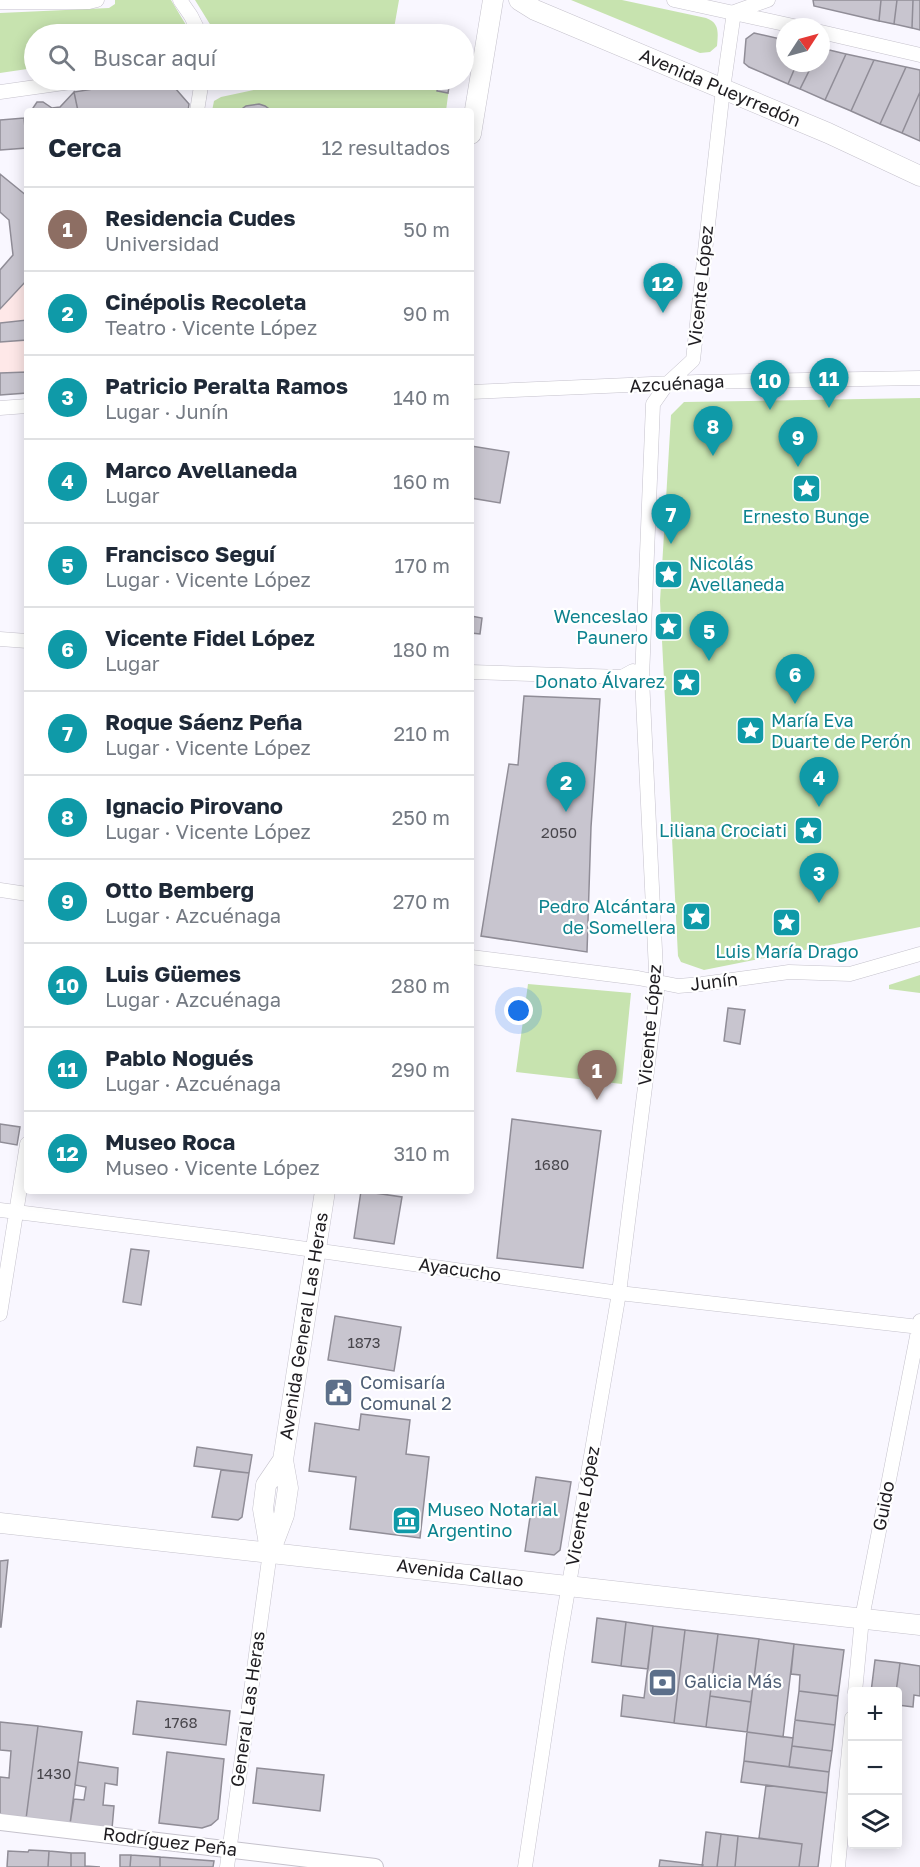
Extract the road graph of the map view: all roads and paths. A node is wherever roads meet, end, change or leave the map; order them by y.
1 (97, 0) edge
2 (180, 0) edge
3 (493, 0) edge
4 (519, 0) edge
5 (674, 0) edge
6 (768, 0) edge
7 (0, 2) edge
8 (734, 12) junction
9 (776, 22) edge
10 (195, 24) edge
11 (830, 34) edge
12 (920, 55) edge
13 (24, 89) edge
14 (723, 89) junction
15 (200, 90) edge
16 (0, 92) edge
17 (197, 108) edge
18 (474, 116) edge
19 (920, 176) edge
20 (920, 378) edge
21 (667, 384) junction
22 (474, 392) edge
23 (24, 406) edge
24 (0, 408) edge
25 (0, 639) edge
26 (24, 641) edge
27 (474, 672) edge
28 (642, 678) junction
29 (0, 890) edge
30 (24, 894) edge
31 (920, 954) edge
32 (474, 957) edge
33 (657, 982) junction
34 (24, 1163) edge
35 (325, 1194) edge
36 (0, 1210) edge
37 (16, 1212) junction
38 (316, 1250) junction
39 (619, 1293) junction
40 (0, 1314) edge
41 (920, 1325) edge
42 (0, 1523) edge
43 (270, 1552) junction
44 (569, 1586) junction
45 (862, 1618) junction
46 (920, 1624) edge
47 (855, 1687) edge
48 (850, 1741) edge
49 (0, 1822) edge
50 (229, 1849) junction
51 (227, 1867) edge
52 (375, 1867) edge
53 (525, 1867) edge
54 (838, 1867) edge

1 - 7 street
2 - 10 street
3 - 18 main road
4 - 14 main road, Avenida Pueyrredón
5 - 8 street
6 - 8 street
8 - 9 street
8 - 14 street, Vicente López
11 - 12 street
13 - 16 street
14 - 19 main road, Avenida Pueyrredón
14 - 21 street, Vicente López
15 - 17 street
20 - 21 street, Azcuénaga
21 - 22 street, Azcuénaga
21 - 28 street, Vicente López
23 - 24 street
25 - 26 street
27 - 28 street
28 - 33 street, Vicente López
29 - 30 street
31 - 33 street, Junín
32 - 33 street, Junín
33 - 39 street, Vicente López
34 - 37 street
35 - 38 main road, Avenida General Las Heras
36 - 37 street, Ayacucho
37 - 38 street, Ayacucho
37 - 40 street
38 - 39 street, Ayacucho
38 - 43 main road, Avenida General Las Heras
39 - 41 street, Ayacucho
39 - 44 street, Vicente López
41 - 45 street, Guido
42 - 43 main road, Avenida Callao
43 - 44 main road, Avenida Callao
43 - 50 street, General Las Heras
44 - 45 main road, Avenida Callao
44 - 53 street, Vicente López
45 - 46 main road, Avenida Callao
45 - 47 street, Guido
48 - 54 street
49 - 50 street, Rodríguez Peña
50 - 51 street, General Las Heras
50 - 52 street, Rodríguez Peña

